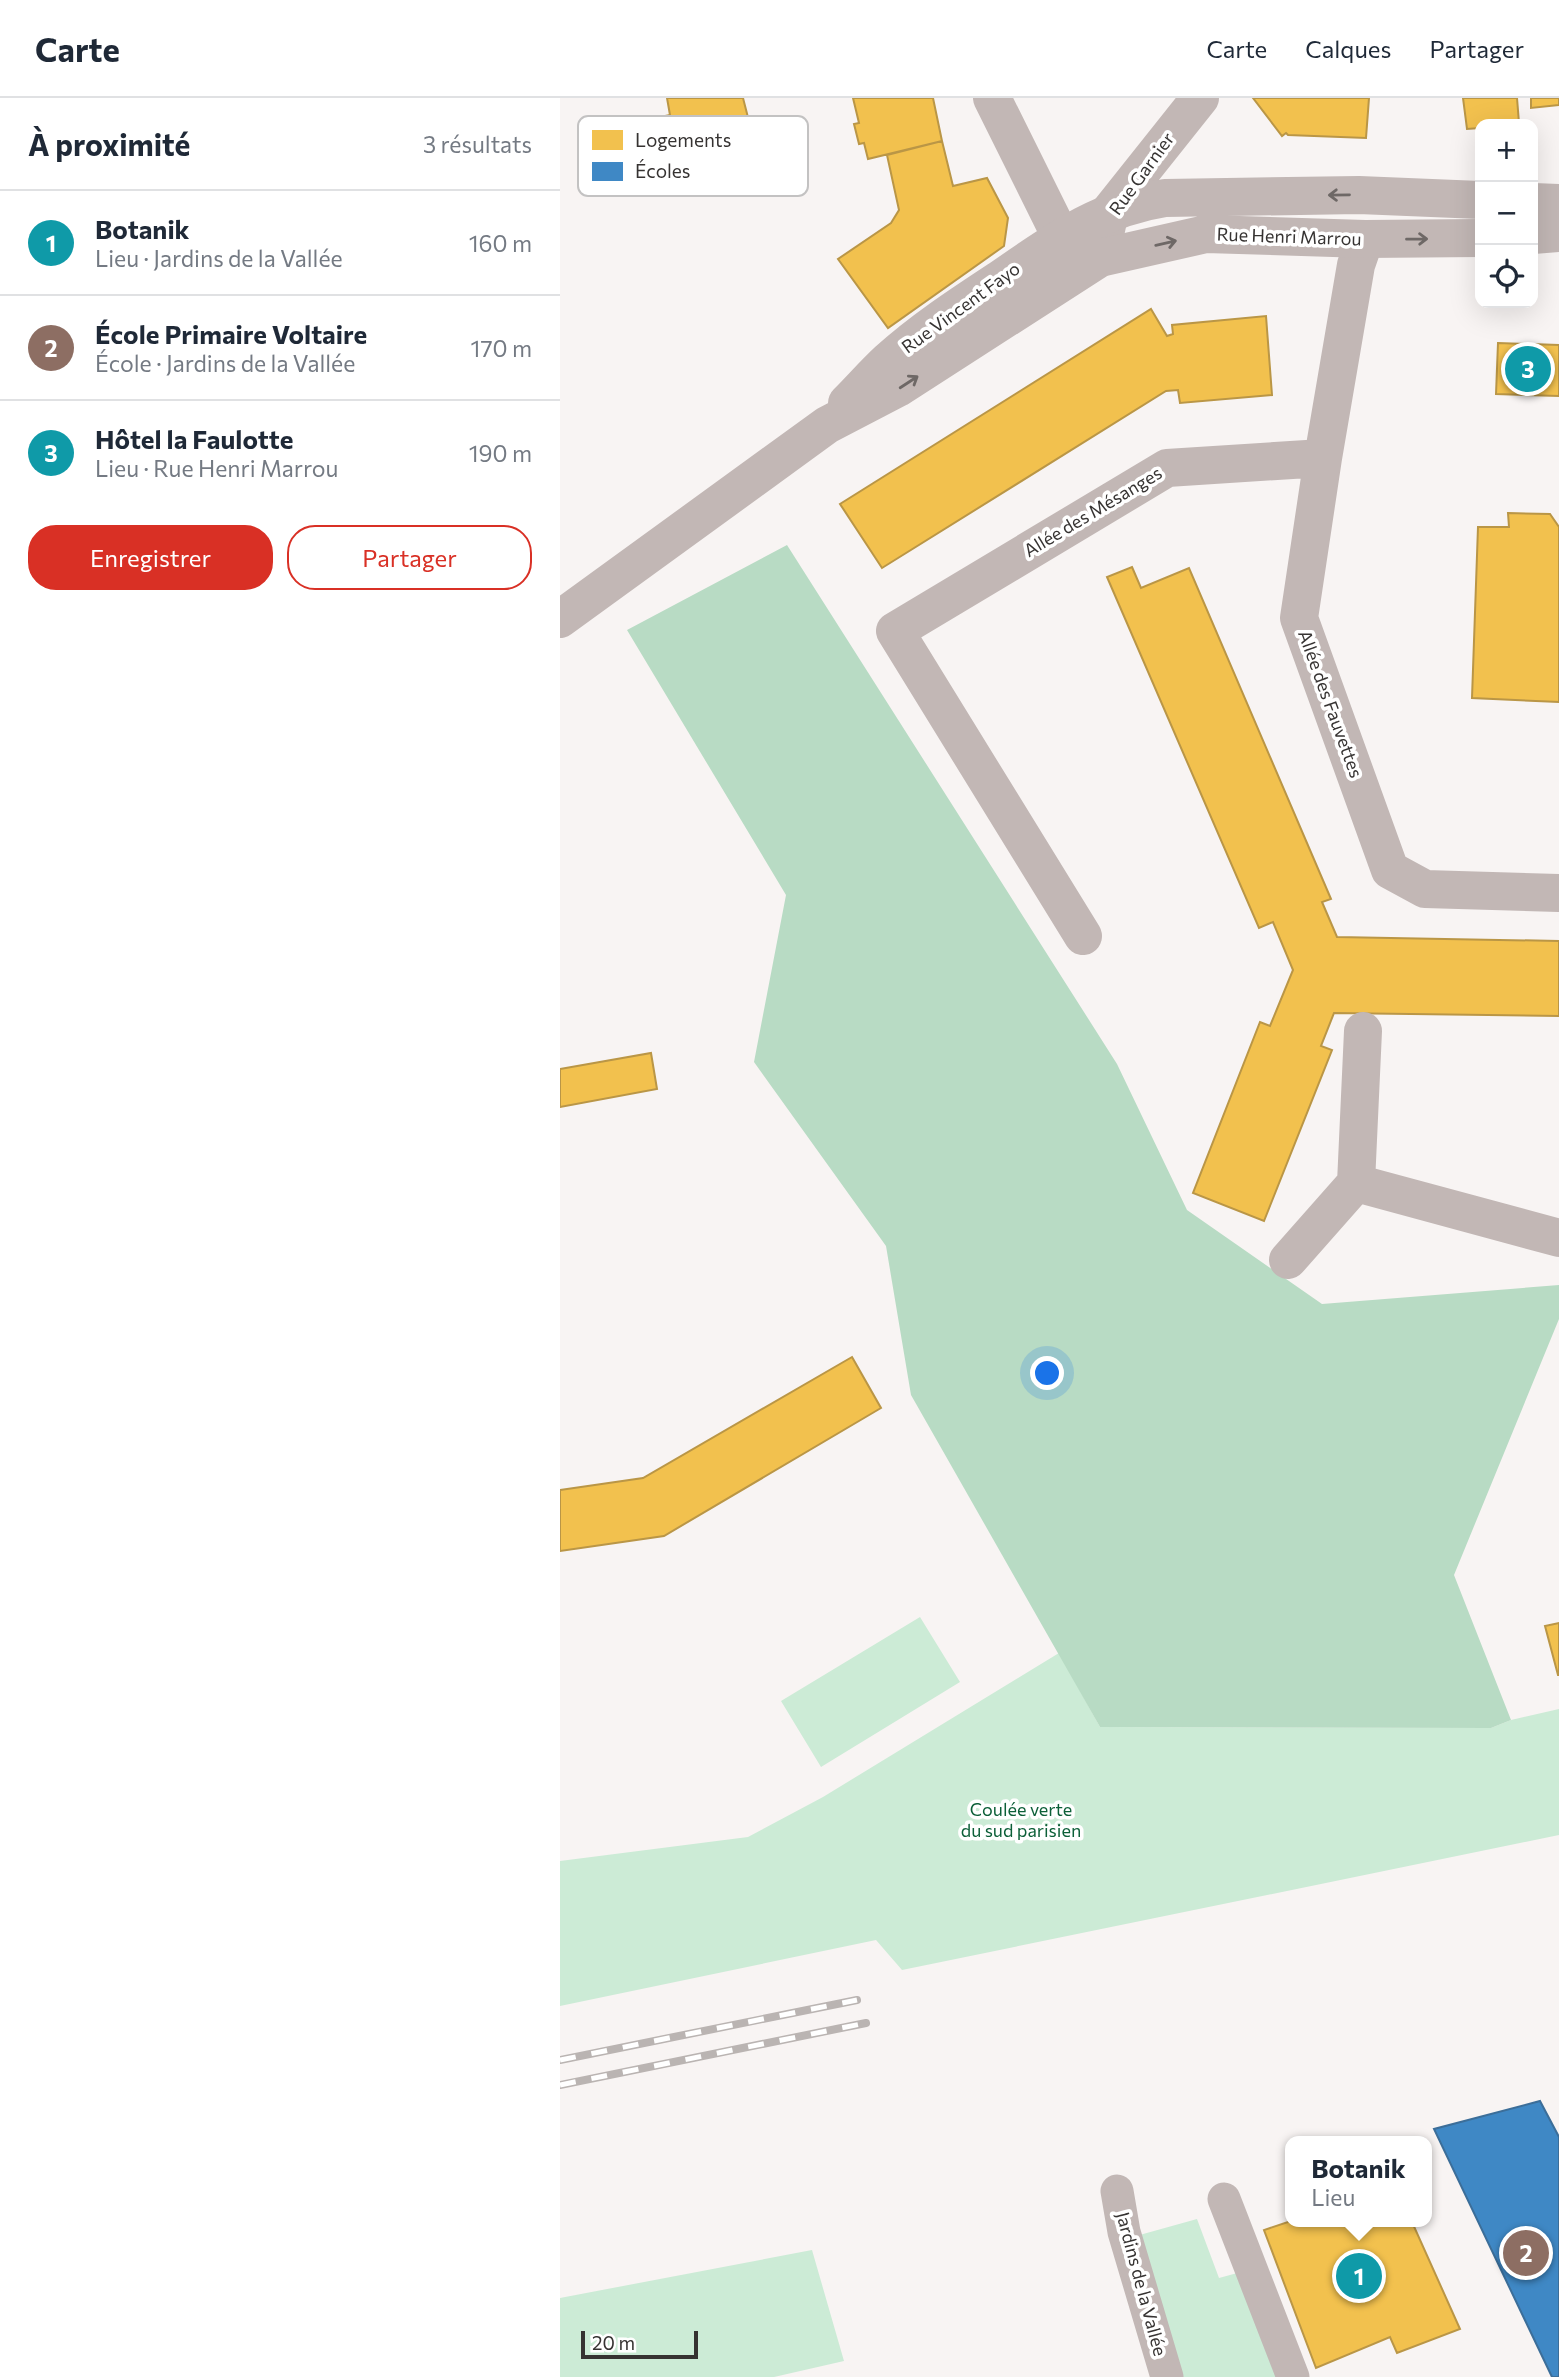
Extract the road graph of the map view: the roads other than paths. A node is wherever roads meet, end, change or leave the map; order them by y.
1 (992, 98) edge
2 (1199, 98) edge
3 (1475, 200) edge
4 (1538, 202) edge
5 (1559, 203) edge
6 (1110, 211) junction
7 (1559, 233) edge
8 (1538, 235) edge
9 (1062, 237) junction
10 (1475, 238) edge
11 (1365, 239) junction
12 (1100, 258) junction
13 (827, 425) junction
14 (1323, 458) junction
15 (560, 619) edge
16 (1559, 893) edge
17 (1083, 936) dead end
18 (1363, 1031) dead end
19 (1356, 1183) junction
20 (1559, 1238) edge
21 (1287, 1260) dead end
22 (1116, 2191) dead end
23 (1224, 2199) dead end
24 (1167, 2377) edge
25 (1293, 2377) edge

1 - 9 street
2 - 6 street, Rue Garnier
3 -> 6 street
4 - 5 street
6 - 9 street, Rue Vincent Fayo
6 - 12 street, Rue Garnier
7 - 8 street
9 - 12 street
9 - 13 street, Rue Vincent Fayo
11 -> 10 street, Rue Henri Marrou
12 -> 11 street, Rue Henri Marrou
11 - 14 street, Allée des Fauvettes
13 -> 12 street, Rue Vincent Fayo
13 - 15 street, Rue Vincent Fayo
14 - 16 street, Allée des Fauvettes
14 - 17 street, Allée des Mésanges
18 - 19 street
19 - 20 street
19 - 21 street
22 - 24 street, Jardins de la Vallée
23 - 25 street

